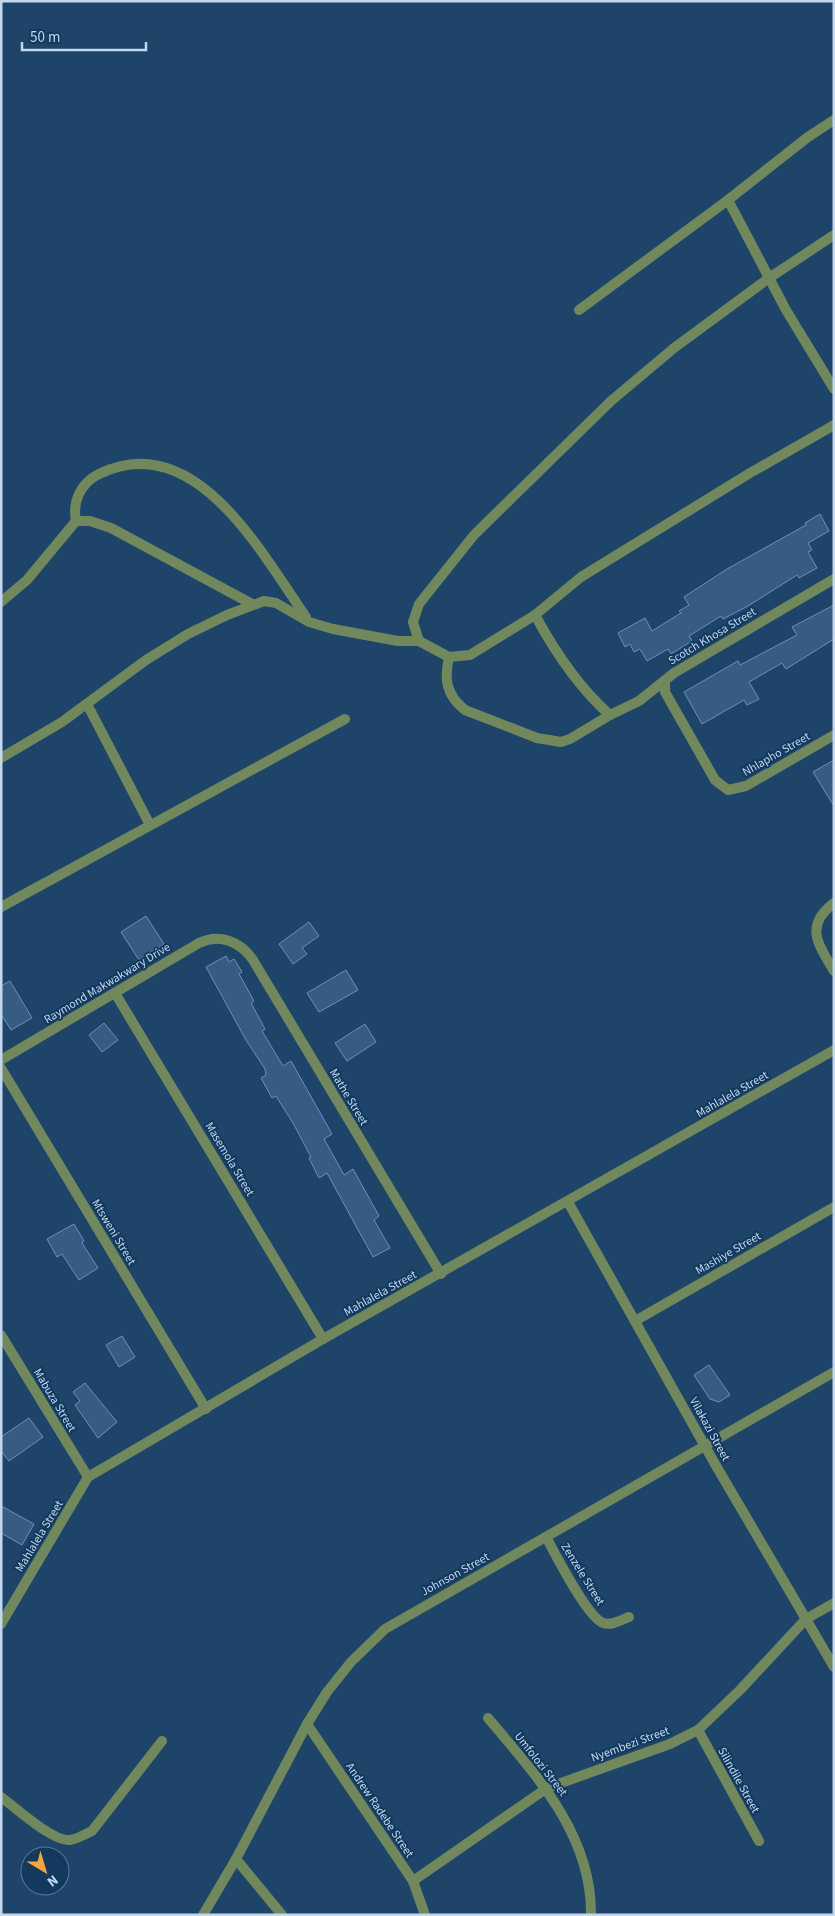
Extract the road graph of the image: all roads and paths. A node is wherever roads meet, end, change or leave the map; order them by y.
1 (834, 120) edge
2 (728, 200) junction
3 (834, 235) edge
4 (769, 278) junction
5 (578, 310) dead end
6 (834, 389) edge
7 (834, 425) edge
8 (76, 521) junction
9 (834, 579) edge
10 (1, 602) edge
11 (252, 604) junction
12 (535, 615) junction
13 (309, 622) junction
14 (419, 641) junction
15 (450, 657) junction
16 (665, 682) junction
17 (87, 704) junction
18 (610, 715) junction
19 (345, 719) dead end
20 (834, 735) edge
21 (1, 758) edge
22 (728, 790) joint
23 (150, 825) junction
24 (834, 903) edge
25 (1, 907) edge
26 (229, 940) joint
27 (834, 971) edge
28 (116, 993) junction
29 (834, 1050) edge
30 (1, 1060) edge
31 (1, 1068) edge
32 (568, 1202) junction
33 (834, 1207) edge
34 (440, 1274) junction
35 (635, 1321) junction
36 (1, 1335) edge
37 (323, 1339) junction
38 (834, 1372) edge
39 (206, 1409) junction
40 (704, 1446) junction
41 (88, 1477) junction
42 (546, 1538) junction
43 (834, 1603) edge
44 (629, 1617) dead end
45 (806, 1619) junction
46 (1, 1624) edge
47 (834, 1667) edge
48 (488, 1718) dead end
49 (307, 1724) junction
50 (698, 1730) junction
51 (162, 1741) dead end
52 (547, 1788) junction
53 (1, 1797) edge
54 (758, 1841) dead end
55 (236, 1859) junction
56 (413, 1881) junction
57 (203, 1915) edge
58 (282, 1915) edge
59 (425, 1915) edge
60 (590, 1915) edge

1 - 2 street
2 - 4 street
2 - 5 street
3 - 4 street
4 - 6 street
4 - 14 street
7 - 12 street
8 - 10 street
8 - 11 street
8 - 13 street
9 - 16 street, Scotch Khosa Street
11 - 13 street
11 - 17 street
12 - 15 street
12 - 18 street
13 - 14 street
14 - 15 street
15 - 18 street
16 - 18 street
16 - 22 street, Scotch Khosa Street
17 - 21 street
17 - 23 street
19 - 23 street
20 - 22 street, Nhlapho Street
23 - 25 street
24 - 27 street
26 - 28 street, Raymond Makwakwary Drive
26 - 34 street, Mathe Street
28 - 30 street, Raymond Makwakwary Drive
28 - 37 street, Masemola Street
29 - 32 street, Mahlalela Street
31 - 39 street, Mtsweni Street
32 - 34 street, Mahlalela Street
32 - 35 street, Vilakazi Street
33 - 35 street, Mashiye Street
34 - 37 street, Mahlalela Street
35 - 40 street, Vilakazi Street
36 - 41 street, Mabuza Street
37 - 39 street, Mahlalela Street
38 - 40 street, Johnson Street
39 - 41 street, Mahlalela Street
40 - 42 street, Johnson Street
40 - 45 street, Vilakazi Street
41 - 46 street, Mahlalela Street
42 - 44 street, Zenzele Street
42 - 49 street, Johnson Street
43 - 45 street, Nyembezi Street
45 - 47 street, Vilakazi Street
45 - 50 street, Nyembezi Street
48 - 52 street, Umfolozi Street
49 - 55 street, Johnson Street
49 - 56 street, Andrew Radebe Street
50 - 52 street, Nyembezi Street
50 - 54 street, Silindile Street
51 - 53 street
52 - 56 street, Nyembezi Street
52 - 60 street, Umfolozi Street
55 - 57 street, Johnson Street
55 - 58 street
56 - 59 street, Andrew Radebe Street

